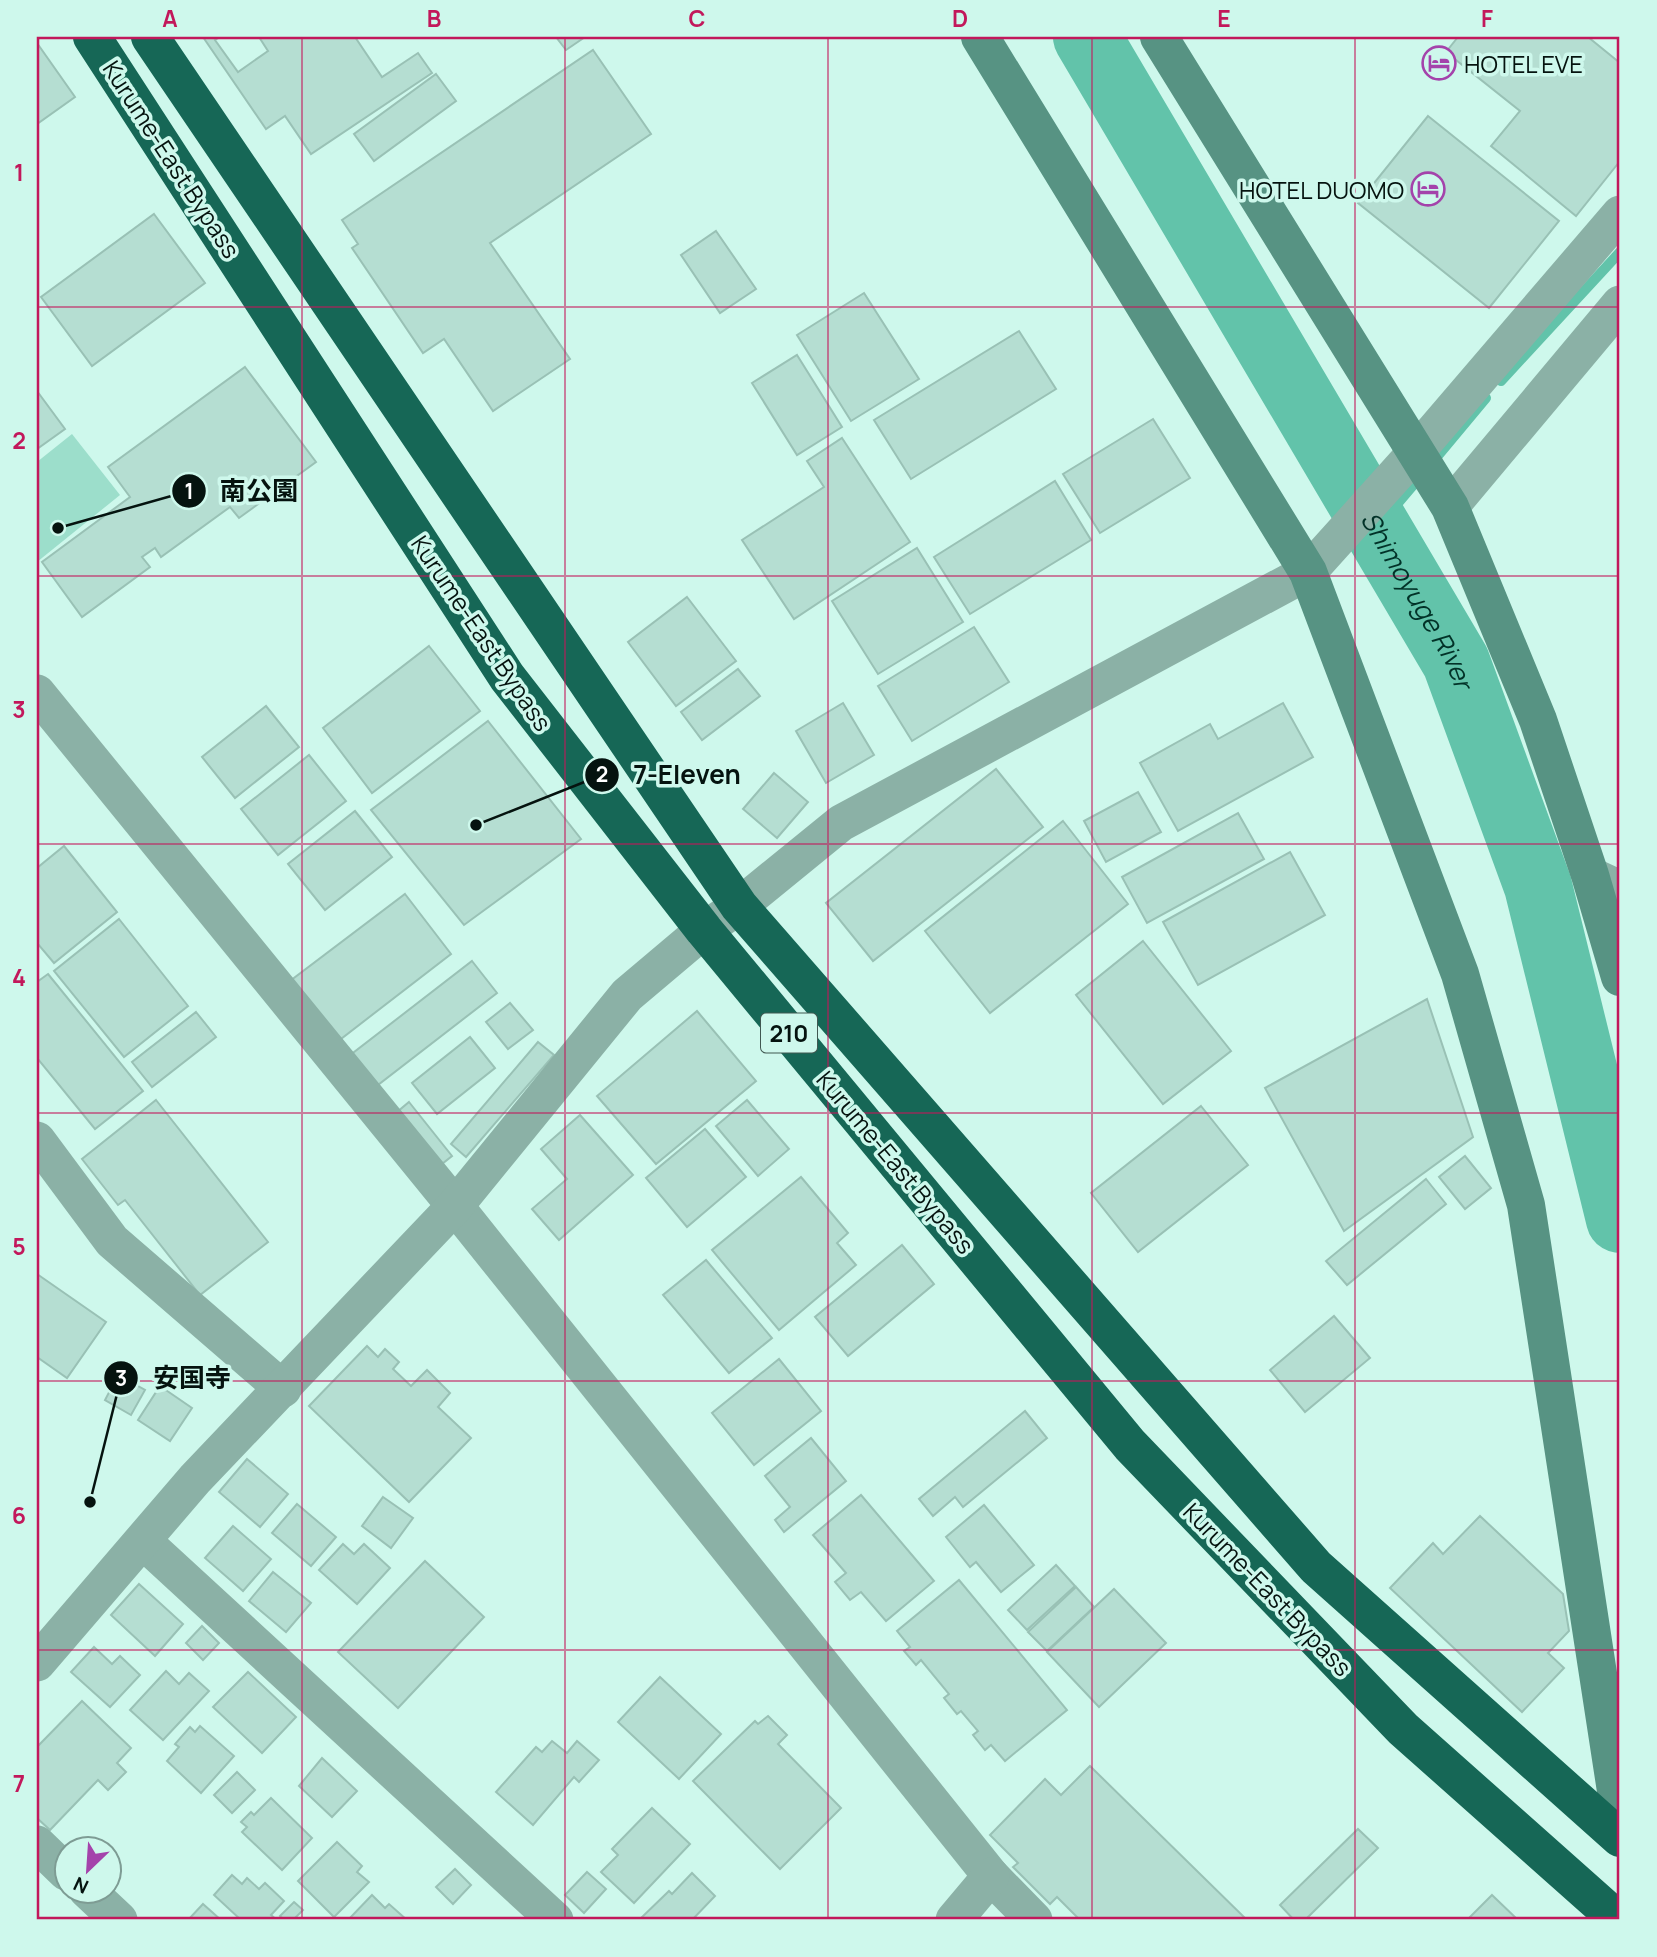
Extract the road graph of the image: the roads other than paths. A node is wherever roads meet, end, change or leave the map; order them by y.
1 (92, 37) edge
2 (150, 37) edge
3 (980, 37) edge
4 (1158, 37) edge
5 (1620, 214) edge
6 (1620, 304) edge
7 (1416, 452) junction
8 (1450, 507) junction
9 (1308, 572) junction
10 (37, 693) edge
11 (1605, 882) edge
12 (739, 906) junction
13 (704, 930) junction
14 (1620, 976) edge
15 (37, 1140) edge
16 (454, 1206) junction
17 (283, 1389) junction
18 (143, 1541) junction
19 (37, 1663) edge
20 (1620, 1817) edge
21 (1620, 1838) edge
22 (37, 1844) edge
23 (52, 1858) edge
24 (991, 1875) junction
25 (101, 1904) edge
26 (119, 1920) edge
27 (555, 1920) edge
28 (954, 1920) edge
29 (1034, 1920) edge
30 (1618, 1920) edge

1 - 13 highway, Kurume-East Bypass / 210
2 - 12 highway, Kurume-East Bypass / 210
3 - 9 street
4 - 7 street
5 - 7 street
6 - 8 street
7 - 8 street
7 - 9 street
8 - 11 street
9 - 12 street
9 - 20 street
10 - 16 street
11 - 14 street
12 - 13 street
12 - 21 highway, Kurume-East Bypass / 210
13 - 16 street
13 - 30 highway, Kurume-East Bypass / 210
15 - 17 street
16 - 17 street
16 - 24 street
17 - 18 street
18 - 19 street
18 - 27 street
22 - 23 street
24 - 28 street
24 - 29 street
25 - 26 street

